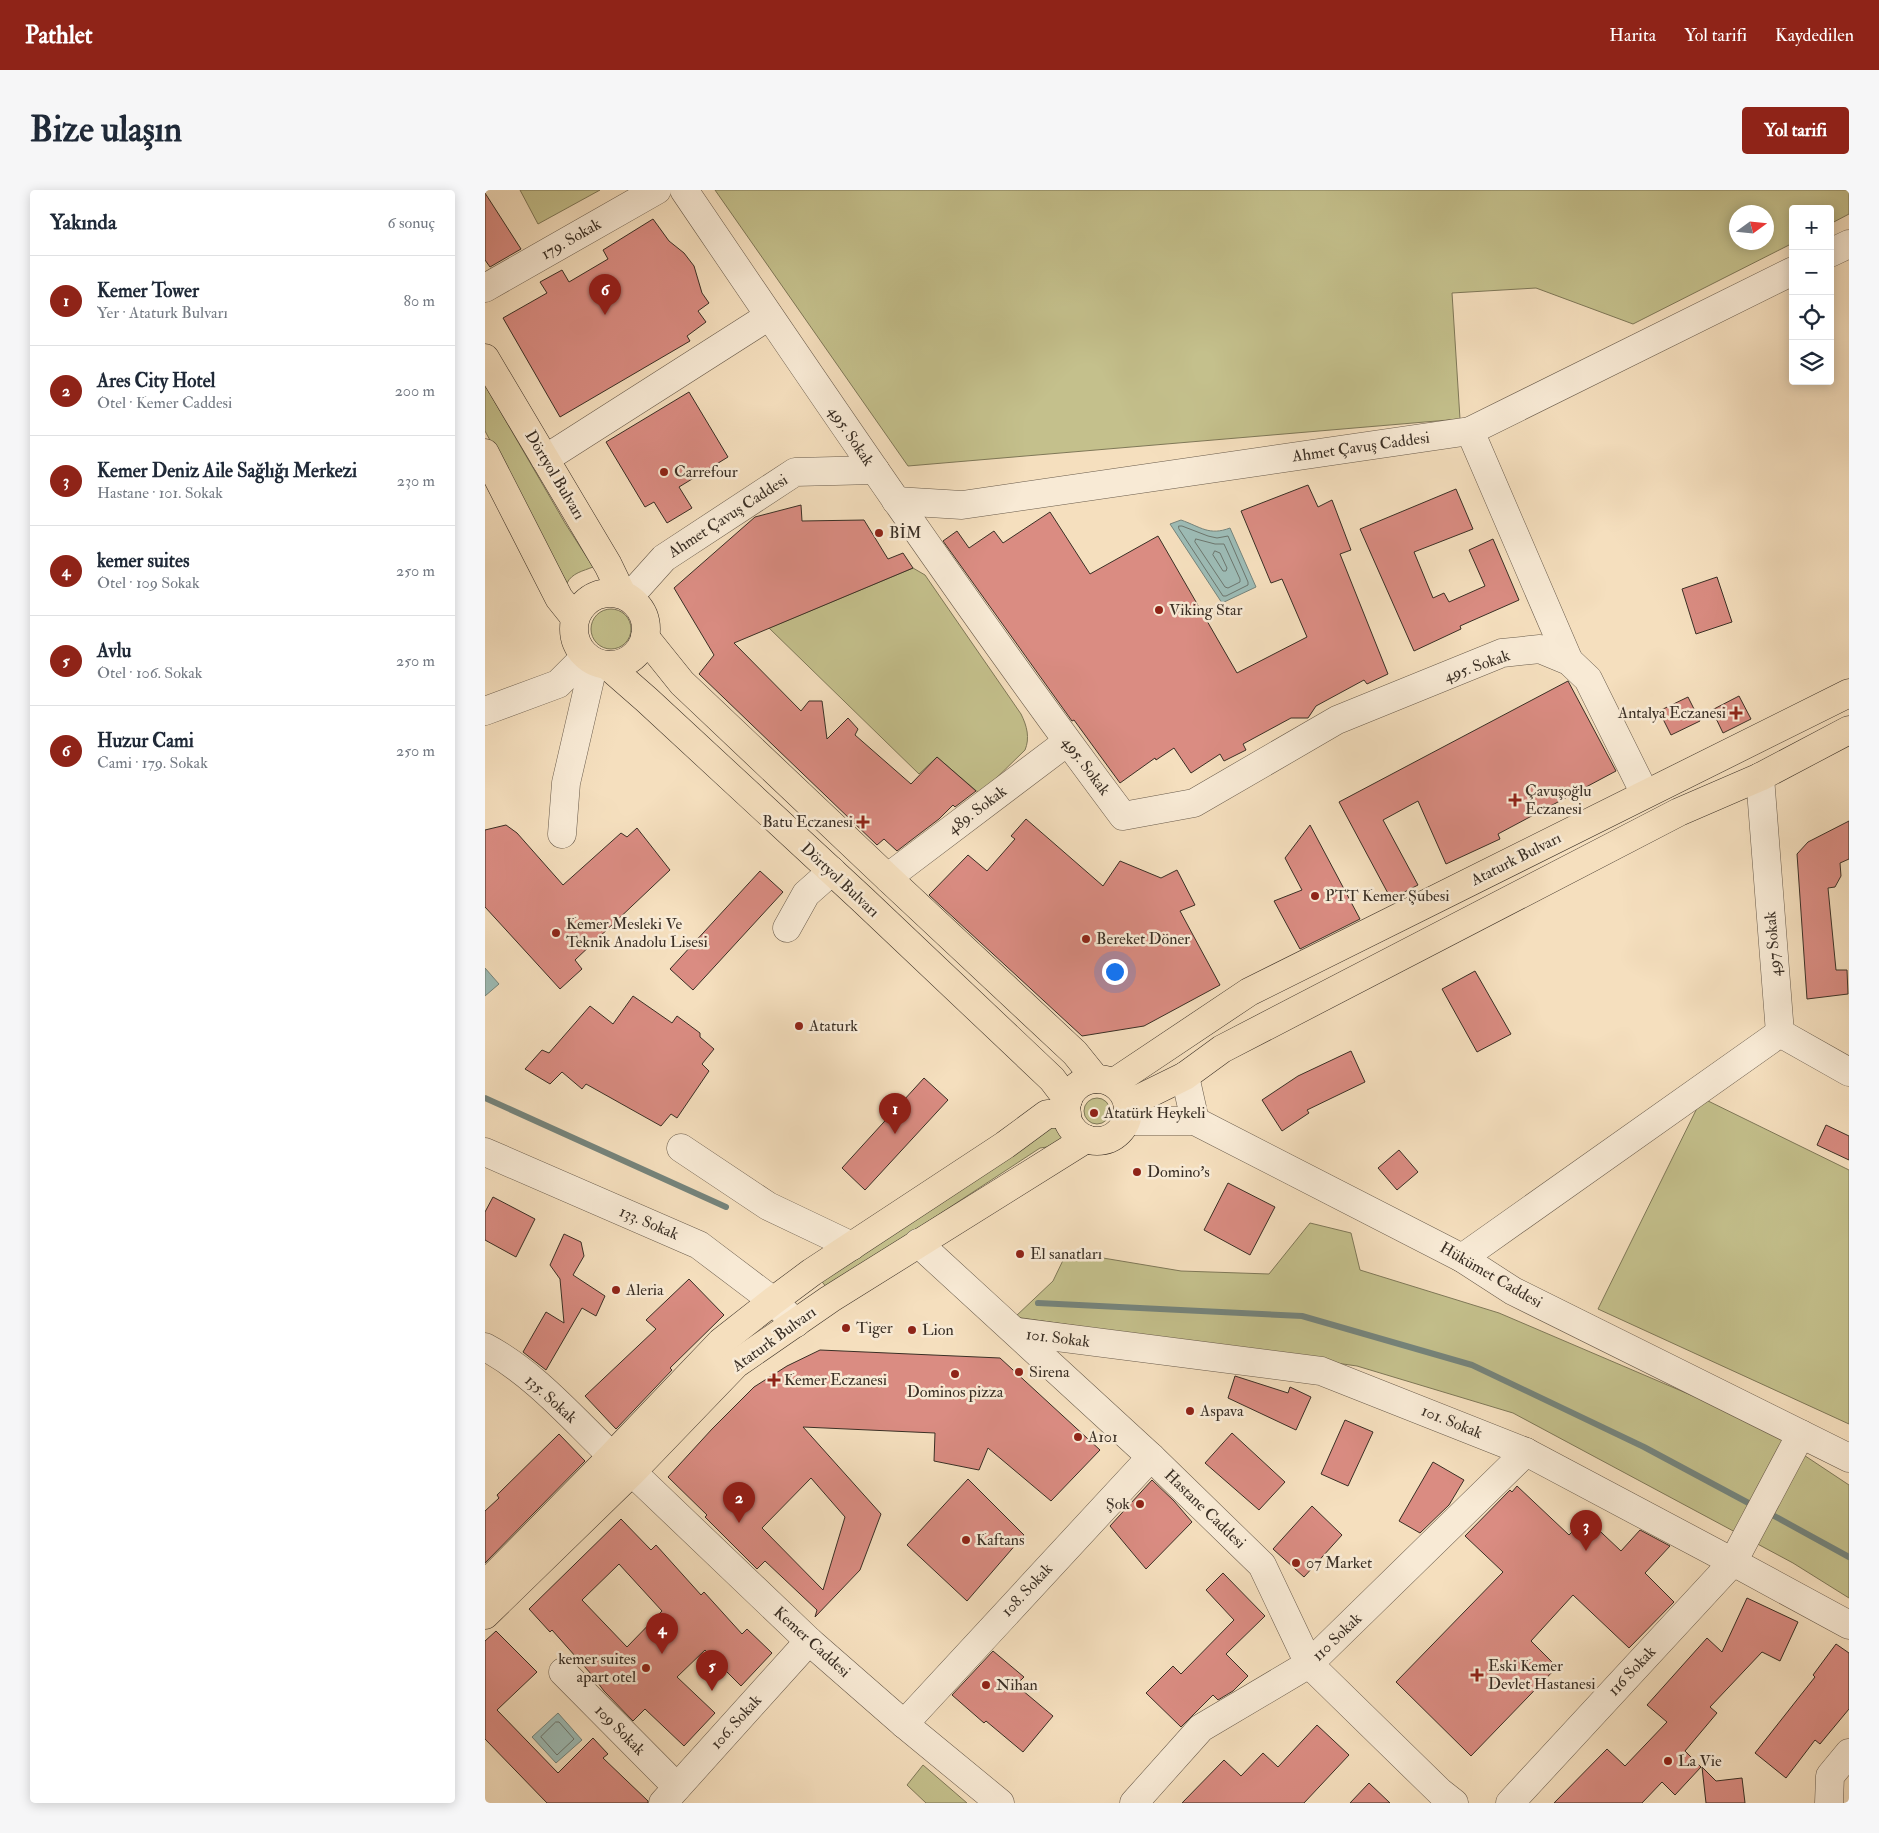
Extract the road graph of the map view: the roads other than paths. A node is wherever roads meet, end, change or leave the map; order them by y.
1 (657, 190) edge
2 (684, 190) edge
3 (1849, 244) edge
4 (1834, 251) edge
5 (1789, 273) edge
6 (485, 288) edge
7 (769, 316) junction
8 (485, 358) edge
9 (1470, 431) junction
10 (485, 454) edge
11 (545, 459) junction
12 (875, 470) junction
13 (896, 501) junction
14 (626, 596) junction
15 (575, 618) junction
16 (645, 637) junction
17 (596, 661) junction
18 (1569, 661) junction
19 (1849, 693) edge
20 (485, 710) edge
21 (1849, 730) edge
22 (1067, 742) junction
23 (1759, 777) junction
24 (1645, 794) junction
25 (562, 834) dead end
26 (832, 871) junction
27 (889, 879) junction
28 (787, 928) dead end
29 (1780, 1034) junction
30 (1849, 1072) edge
31 (1185, 1076) junction
32 (1116, 1097) junction
33 (1067, 1107) junction
34 (1195, 1121) junction
35 (1086, 1139) junction
36 (681, 1148) dead end
37 (485, 1152) edge
38 (918, 1243) junction
39 (852, 1246) junction
40 (1462, 1258) junction
41 (773, 1301) junction
42 (796, 1323) junction
43 (1017, 1332) junction
44 (485, 1347) edge
45 (1801, 1434) junction
46 (1527, 1452) junction
47 (1151, 1457) junction
48 (1849, 1458) edge
49 (622, 1464) junction
50 (1733, 1562) junction
51 (485, 1585) edge
52 (485, 1615) edge
53 (1849, 1625) edge
54 (809, 1641) junction
55 (1309, 1664) junction
56 (563, 1672) dead end
57 (904, 1724) junction
58 (1849, 1753) edge
59 (670, 1795) edge
60 (1441, 1799) edge
61 (1000, 1803) edge
62 (1134, 1803) edge
63 (1510, 1803) edge
64 (1829, 1803) edge

1 - 6 street, 179. Sokak
2 - 7 street, 495. Sokak
3 - 4 street
5 - 9 street, Ahmet Çavuş Caddesi
7 - 11 street
7 - 12 street, 495. Sokak
8 - 11 main road, Dörtyol Bulvarı
9 - 13 street, Ahmet Çavuş Caddesi
9 - 18 street
10 - 15 main road
11 - 14 main road, Dörtyol Bulvarı
12 - 13 street, 495. Sokak
12 - 14 street, Ahmet Çavuş Caddesi
13 - 22 street, 495. Sokak
14 - 15 main road
14 - 16 main road
15 - 17 main road
16 - 17 main road
16 - 27 main road, Dörtyol Bulvarı
17 - 20 street
17 - 25 street
17 - 26 main road, Dörtyol Bulvarı
18 - 22 street, 495. Sokak
18 - 24 street, 495. Sokak
19 - 24 main road, Ataturk Bulvarı
21 - 23 main road, Ataturk Bulvarı
22 - 27 street, 489. Sokak
23 - 29 street, 497 Sokak
23 - 31 main road, Ataturk Bulvarı
24 - 32 main road, Ataturk Bulvarı
26 - 28 street
26 - 33 main road, Dörtyol Bulvarı
27 - 32 main road, Dörtyol Bulvarı
29 - 30 street
29 - 40 street
31 - 32 main road, Ataturk Bulvarı
31 - 34 street
32 - 33 main road
32 - 34 street, Hükümet Caddesi
32 - 35 main road
33 - 35 main road
33 - 39 main road, Ataturk Bulvarı
34 - 40 street, Hükümet Caddesi
35 - 38 main road, Ataturk Bulvarı
36 - 39 street
37 - 41 street, 133. Sokak
38 - 42 main road, Ataturk Bulvarı
38 - 43 street, Hastane Caddesi
39 - 41 main road, Ataturk Bulvarı
40 - 45 street, Hükümet Caddesi
41 - 42 street, 133. Sokak
41 - 49 main road, Ataturk Bulvarı
42 - 49 main road, Ataturk Bulvarı
43 - 46 street, 101. Sokak
43 - 47 street, Hastane Caddesi
44 - 49 street, 135. Sokak
45 - 48 street, Hükümet Caddesi
45 - 50 street, 116 Sokak
46 - 50 street, 101. Sokak
46 - 55 street, 110 Sokak
47 - 55 street, Hastane Caddesi
47 - 57 street, 108. Sokak
49 - 51 main road, Ataturk Bulvarı
49 - 52 main road, Ataturk Bulvarı
49 - 54 street, Kemer Caddesi
50 - 53 street, 101. Sokak
50 - 63 street, 116 Sokak
54 - 57 street, Kemer Caddesi
54 - 59 street, 106. Sokak
55 - 60 street, Hastane Caddesi
55 - 62 street, 110 Sokak
56 - 59 street, 109 Sokak
57 - 61 street, Kemer Caddesi
58 - 64 street

